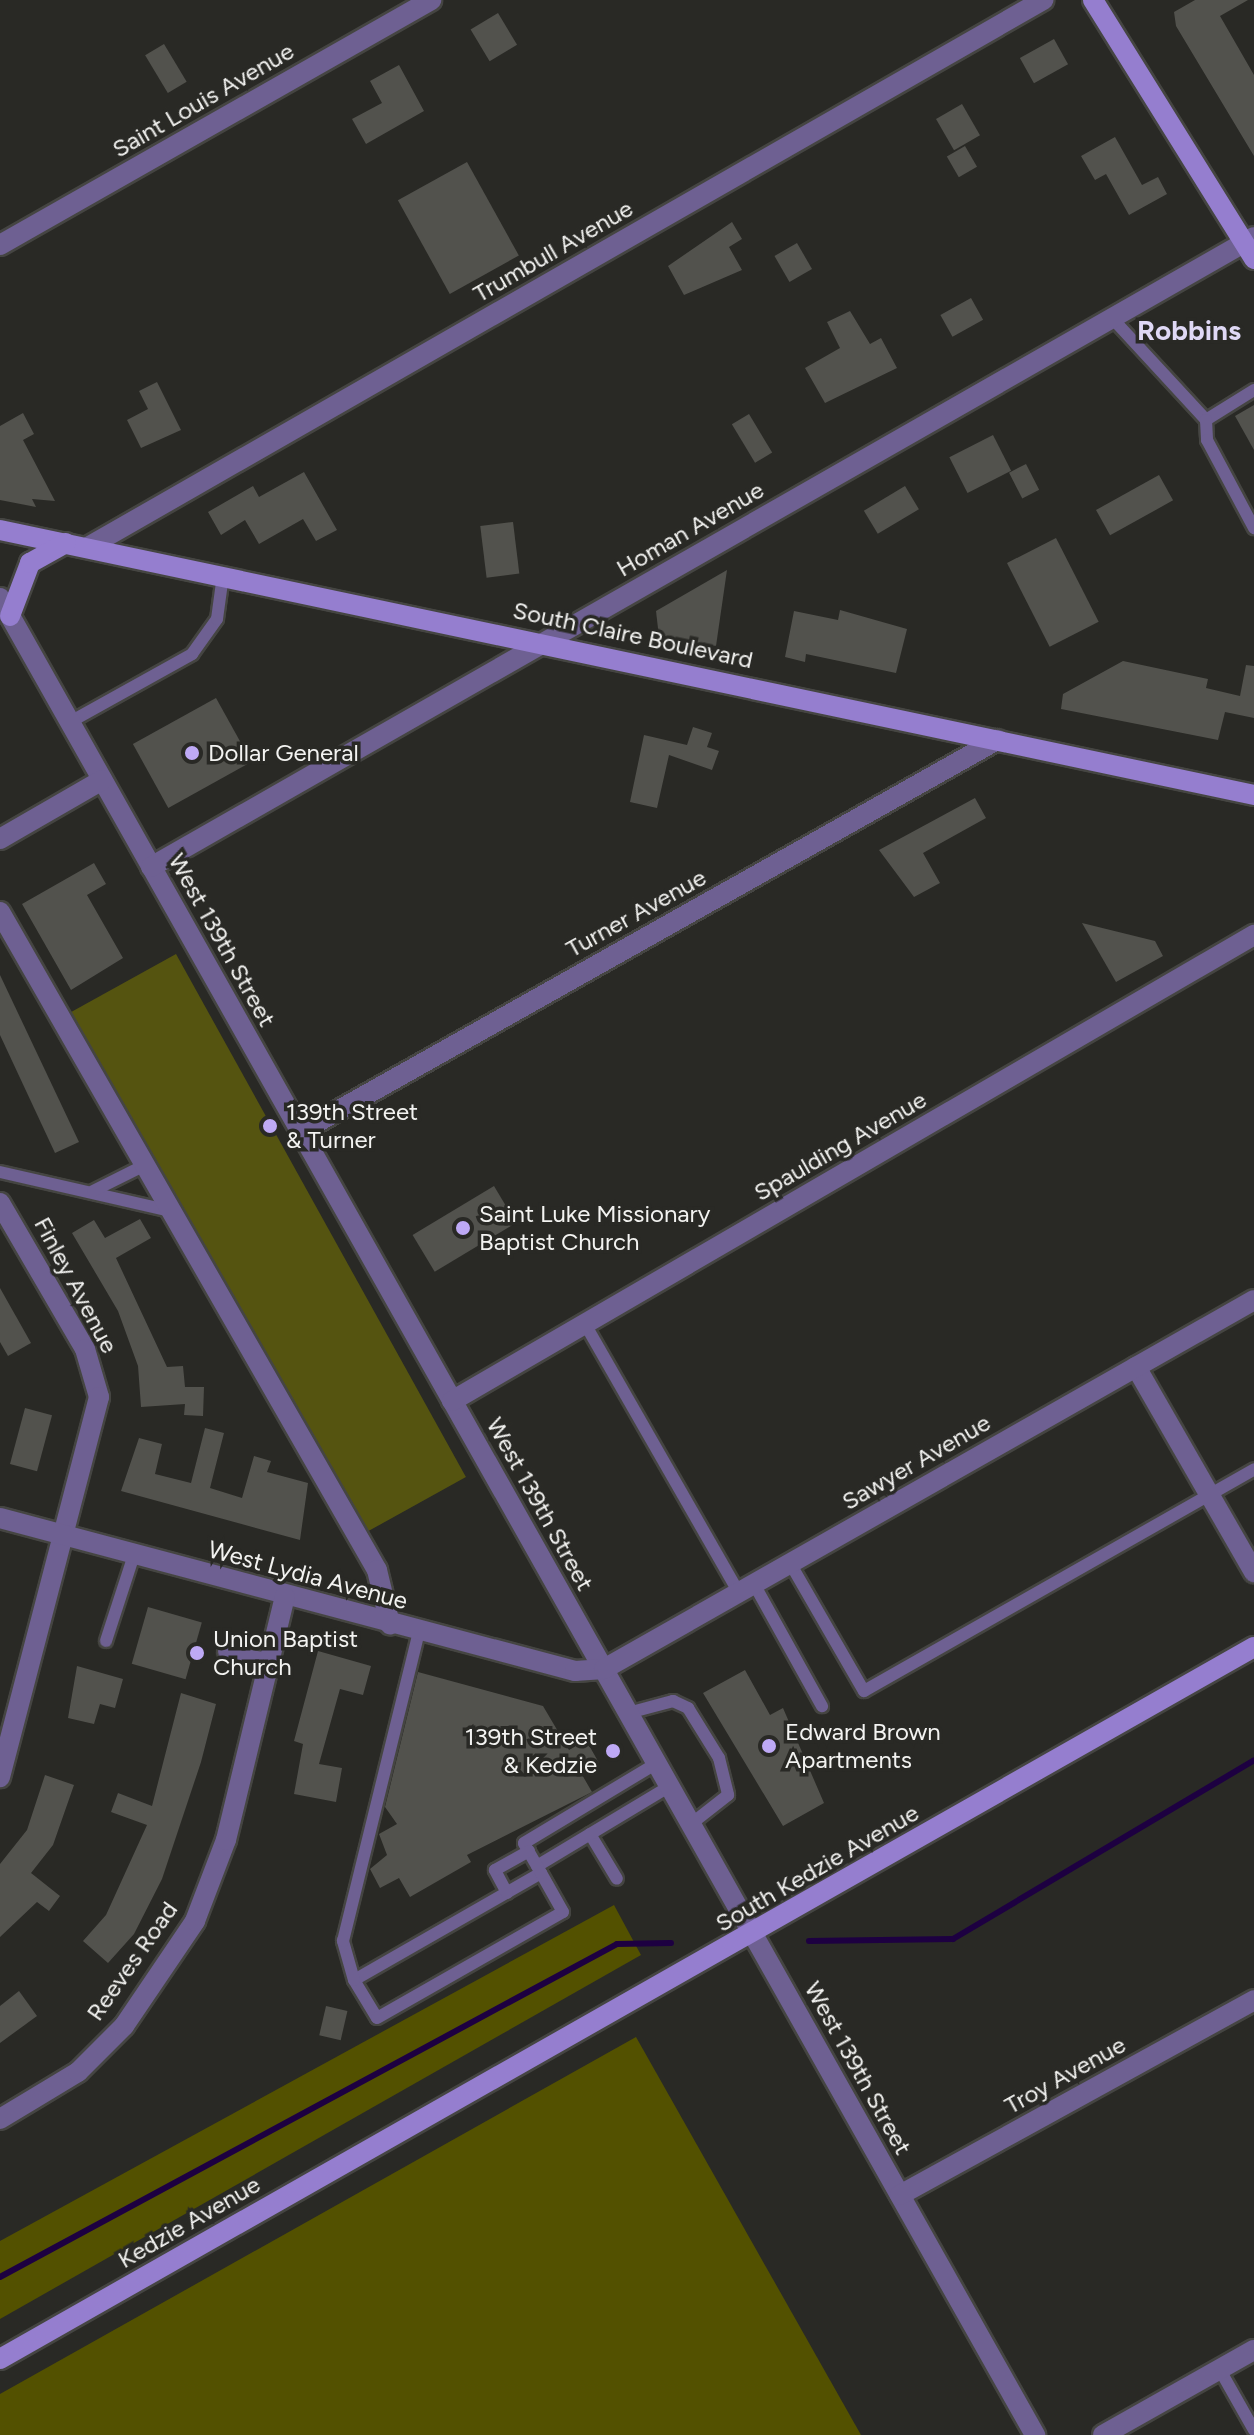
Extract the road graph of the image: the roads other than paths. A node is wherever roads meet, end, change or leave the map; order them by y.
1 (431, 0) edge
2 (1043, 0) edge
3 (1093, 0) edge
4 (0, 245) edge
5 (1251, 246) edge
6 (1112, 318) junction
7 (1254, 390) edge
8 (1206, 420) junction
9 (1254, 528) edge
10 (0, 530) edge
11 (66, 543) junction
12 (88, 547) junction
13 (223, 575) junction
14 (0, 598) edge
15 (10, 616) junction
16 (545, 642) junction
17 (70, 722) junction
18 (997, 740) junction
19 (102, 780) junction
20 (1254, 795) edge
21 (0, 839) edge
22 (151, 867) junction
23 (0, 912) edge
24 (1254, 935) edge
25 (300, 1132) junction
26 (141, 1167) junction
27 (0, 1172) edge
28 (93, 1191) junction
29 (0, 1203) edge
30 (166, 1210) junction
31 (1254, 1300) edge
32 (585, 1324) junction
33 (1136, 1367) junction
34 (452, 1401) junction
35 (1254, 1469) edge
36 (1208, 1493) junction
37 (0, 1518) edge
38 (66, 1536) junction
39 (134, 1555) junction
40 (790, 1563) junction
41 (1254, 1572) edge
42 (747, 1588) junction
43 (285, 1597) junction
44 (390, 1624) junction
45 (419, 1632) junction
46 (106, 1641) dead end
47 (1254, 1647) edge
48 (224, 1652) dead end
49 (270, 1659) junction
50 (604, 1669) junction
51 (822, 1706) dead end
52 (628, 1713) junction
53 (657, 1763) junction
54 (1, 1771) edge
55 (670, 1786) junction
56 (691, 1824) junction
57 (590, 1834) junction
58 (526, 1847) junction
59 (539, 1870) junction
60 (617, 1879) dead end
61 (507, 1893) junction
62 (753, 1935) junction
63 (354, 1980) junction
64 (1254, 2000) edge
65 (0, 2119) edge
66 (403, 2130) joint
67 (900, 2195) junction
68 (1254, 2350) edge
69 (0, 2359) edge
70 (1220, 2370) junction
71 (1254, 2430) edge
72 (1035, 2435) edge
73 (1103, 2435) edge

1 - 4 street, Saint Louis Avenue
2 - 12 street, Trumbull Avenue
3 - 5 main road
5 - 6 street, Homan Avenue
6 - 8 lane
6 - 16 street, Homan Avenue
7 - 8 lane
8 - 9 lane
10 - 11 main road, South Claire Boulevard
11 - 12 main road, South Claire Boulevard
11 - 15 main road
12 - 13 main road, South Claire Boulevard
13 - 16 main road, South Claire Boulevard
13 - 17 lane
14 - 15 street, West 139th Street
15 - 17 street, West 139th Street
16 - 18 main road, South Claire Boulevard
16 - 22 street, Homan Avenue
17 - 19 street, West 139th Street
18 - 20 main road, South Claire Boulevard
18 - 25 street, Turner Avenue
19 - 21 street
19 - 22 street, West 139th Street
22 - 25 street, West 139th Street
23 - 26 street
24 - 32 street, Spaulding Avenue
25 - 34 street, West 139th Street
26 - 28 lane
26 - 30 street
27 - 28 lane
28 - 30 lane
29 - 38 street, Finley Avenue
30 - 44 street
31 - 33 street, Sawyer Avenue
32 - 34 street, Spaulding Avenue
32 - 42 lane
33 - 36 street
33 - 40 street, Sawyer Avenue
34 - 50 street, West 139th Street
35 - 36 lane
36 - 40 lane
36 - 41 street
37 - 38 street, West Lydia Avenue
38 - 39 street, West Lydia Avenue
38 - 54 street, Finley Avenue
39 - 43 street, West Lydia Avenue
39 - 46 lane
40 - 42 street, Sawyer Avenue
42 - 50 street, Sawyer Avenue
42 - 51 lane
43 - 44 street, West Lydia Avenue
43 - 49 street, Reeves Road
44 - 45 street, West Lydia Avenue
45 - 50 street, West Lydia Avenue
45 - 63 lane
47 - 62 main road, South Kedzie Avenue
48 - 49 lane
49 - 65 street, Reeves Road
50 - 52 street, West 139th Street
52 - 53 street, West 139th Street
52 - 56 lane
53 - 55 street, West 139th Street
53 - 58 lane
55 - 56 street, West 139th Street
55 - 57 lane
56 - 62 street, West 139th Street
57 - 59 lane
57 - 60 lane
58 - 59 lane
58 - 61 lane
59 - 61 lane
59 - 63 lane
61 - 63 lane
62 - 66 main road, South Kedzie Avenue
62 - 67 street, West 139th Street
64 - 67 street, Troy Avenue
66 - 69 main road, Kedzie Avenue
67 - 72 street, West 139th Street
68 - 70 street
70 - 71 lane
70 - 73 street

